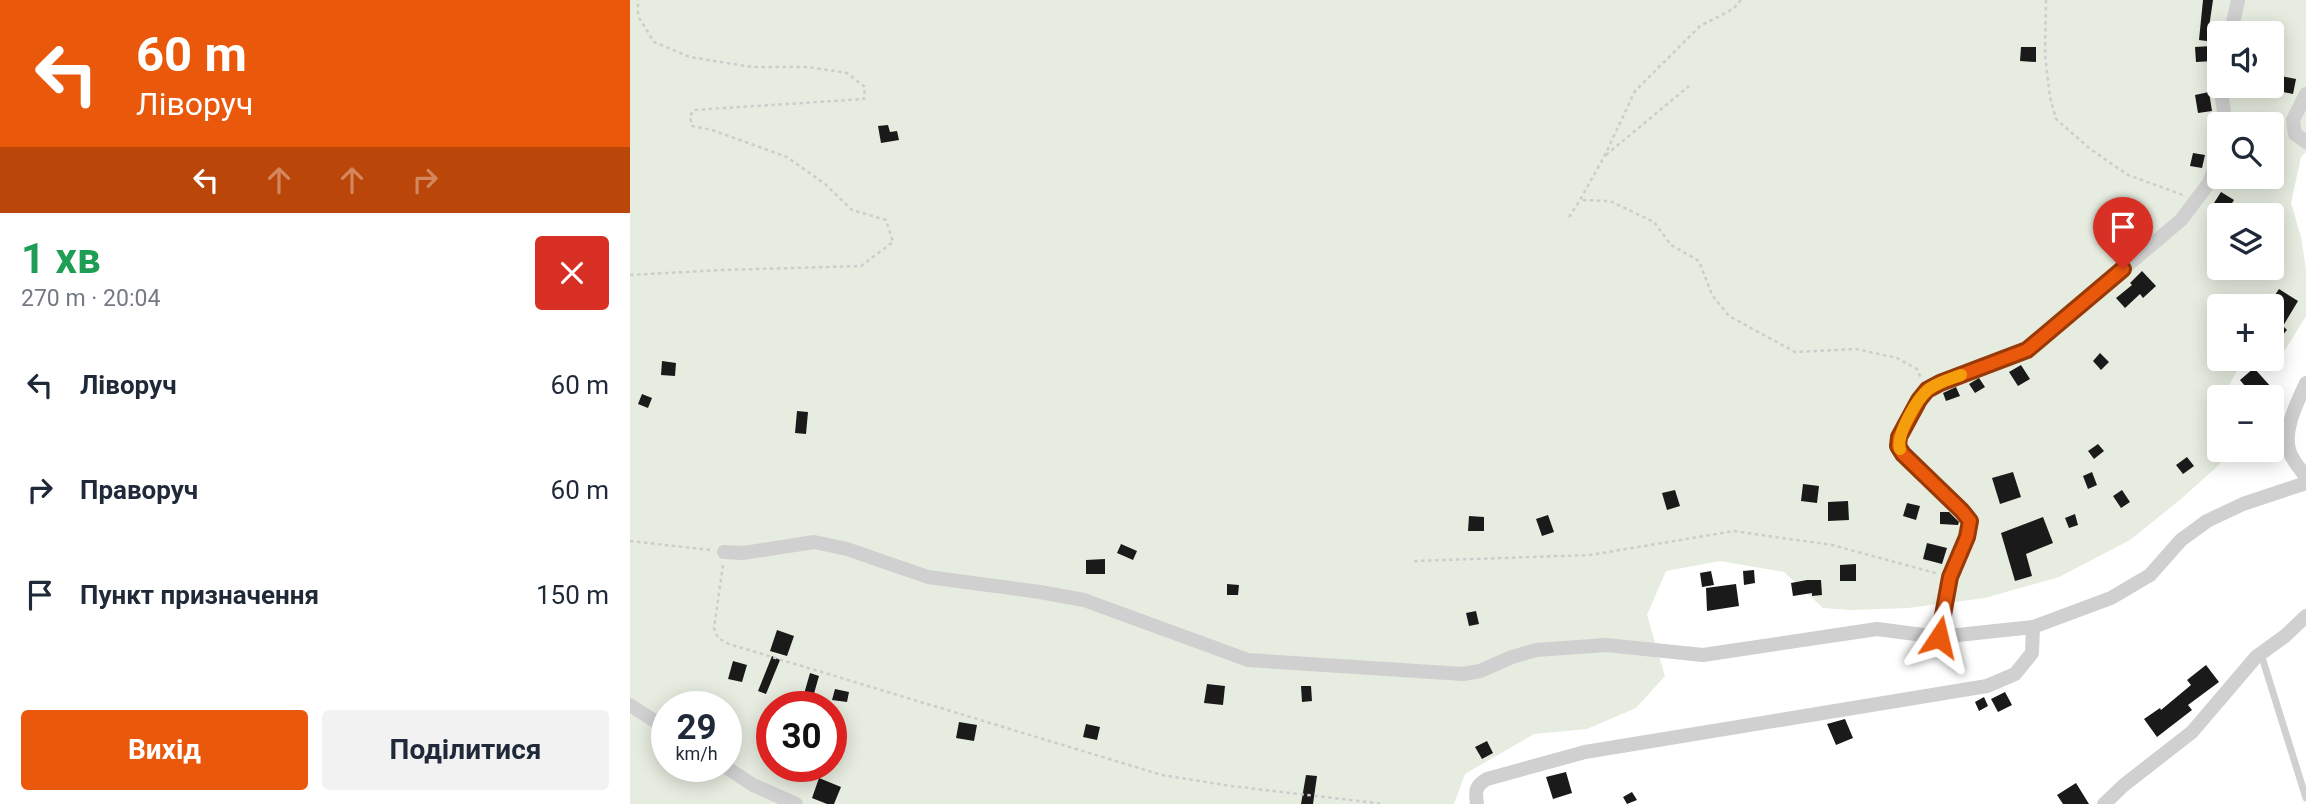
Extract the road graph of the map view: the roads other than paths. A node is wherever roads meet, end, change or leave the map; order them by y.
1 (2238, 0) edge
2 (2234, 21) edge
3 (2306, 94) edge
4 (2306, 142) edge
5 (2207, 186) edge
6 (2306, 383) edge
7 (2306, 477) edge
8 (2306, 483) edge
9 (724, 552) road end
10 (2306, 616) edge
11 (2033, 627) junction
12 (1939, 637) junction
13 (2260, 654) junction
14 (630, 705) edge
15 (651, 719) edge
16 (742, 778) edge
17 (2306, 798) edge
18 (796, 804) edge
19 (1477, 804) edge
20 (2104, 804) edge

1 - 2 street
3 - 4 street
5 - 12 street
6 - 7 street
8 - 11 street
9 - 12 street
10 - 13 street
11 - 12 street
11 - 19 street
13 - 17 lane
13 - 20 street
14 - 15 street
16 - 18 street

